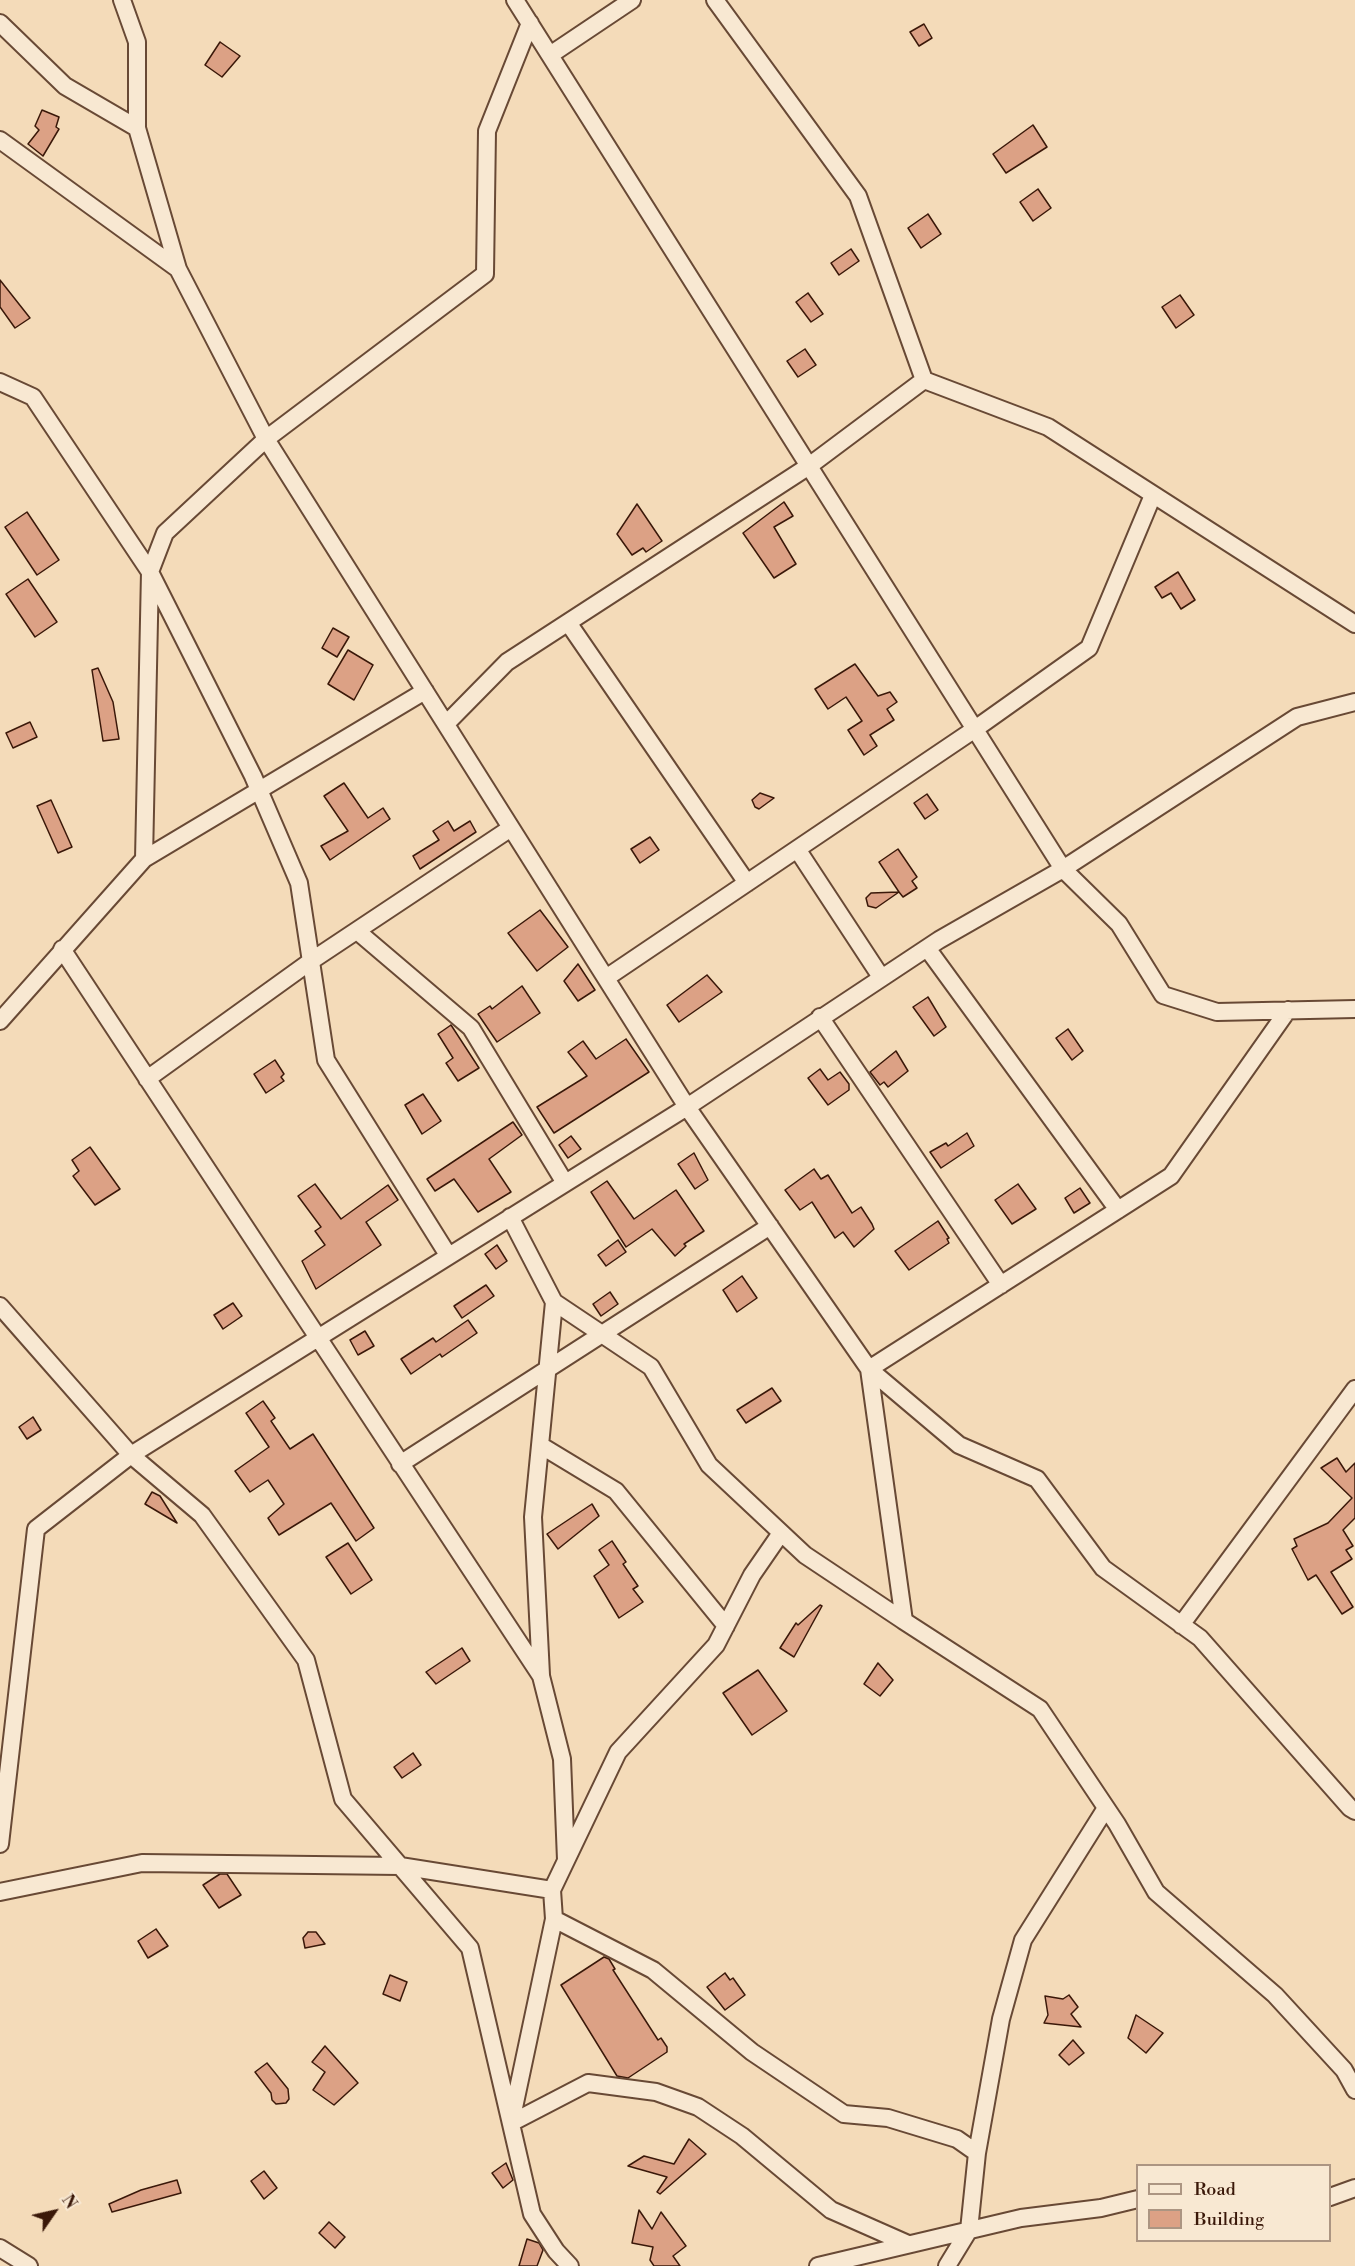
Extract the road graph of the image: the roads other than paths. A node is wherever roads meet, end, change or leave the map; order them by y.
1 (122, 0) edge
2 (515, 0) edge
3 (632, 0) edge
4 (715, 0) edge
5 (0, 23) edge
6 (530, 23) junction
7 (550, 55) junction
8 (137, 128) junction
9 (0, 140) edge
10 (178, 269) junction
11 (924, 380) junction
12 (0, 382) edge
13 (266, 439) junction
14 (809, 466) junction
15 (1153, 495) junction
16 (150, 572) junction
17 (569, 624) junction
18 (1355, 624) edge
19 (425, 691) junction
20 (1355, 702) edge
21 (446, 724) junction
22 (975, 729) junction
23 (259, 790) junction
24 (511, 828) junction
25 (797, 849) junction
26 (144, 859) junction
27 (1063, 869) junction
28 (747, 883) junction
29 (357, 931) junction
30 (927, 948) junction
31 (62, 949) junction
32 (311, 961) junction
33 (881, 977) junction
34 (606, 978) junction
35 (1355, 1009) edge
36 (1288, 1010) junction
37 (820, 1017) junction
38 (0, 1021) edge
39 (147, 1079) junction
40 (687, 1107) junction
41 (565, 1182) junction
42 (1118, 1210) junction
43 (510, 1217) junction
44 (770, 1226) junction
45 (448, 1255) junction
46 (1000, 1285) junction
47 (554, 1302) junction
48 (0, 1306) edge
49 (603, 1334) junction
50 (316, 1337) junction
51 (868, 1369) junction
52 (547, 1370) junction
53 (1355, 1389) edge
54 (540, 1445) junction
55 (131, 1455) junction
56 (400, 1464) junction
57 (782, 1533) junction
58 (904, 1621) junction
59 (1181, 1624) junction
60 (726, 1626) junction
61 (541, 1676) junction
62 (1106, 1808) junction
63 (1355, 1810) edge
64 (0, 1844) edge
65 (566, 1860) junction
66 (400, 1866) junction
67 (552, 1890) junction
68 (0, 1892) edge
69 (554, 1919) junction
70 (1355, 2090) edge
71 (511, 2123) junction
72 (977, 2153) junction
73 (1355, 2188) edge
74 (1331, 2196) edge
75 (1136, 2199) edge
76 (969, 2230) junction
77 (908, 2244) junction
78 (0, 2248) edge
79 (29, 2266) edge
80 (570, 2266) edge
81 (818, 2266) edge
82 (947, 2266) edge

1 - 8 street
2 - 6 street
3 - 7 street
4 - 11 street
5 - 8 street
6 - 7 street
6 - 13 street
7 - 14 street
8 - 10 street
9 - 10 street
10 - 13 street
11 - 14 street
11 - 15 street
12 - 16 street
13 - 16 street
13 - 19 street
14 - 17 street
14 - 22 street
15 - 18 street
15 - 22 street
16 - 23 street
16 - 26 street
17 - 21 street
17 - 28 street
19 - 21 street
19 - 23 street
20 - 27 street
21 - 24 street
22 - 25 street
22 - 27 street
23 - 26 street
23 - 32 street
24 - 29 street
24 - 34 street
25 - 28 street
25 - 33 street
26 - 31 street
27 - 30 street
27 - 36 street
28 - 34 street
29 - 32 street
29 - 41 street
30 - 33 street
30 - 42 street
31 - 38 street
31 - 39 street
32 - 39 street
32 - 45 street
33 - 37 street
34 - 40 street
35 - 36 street
36 - 42 street
37 - 40 street
37 - 46 street
39 - 50 street
40 - 41 street
40 - 44 street
41 - 43 street
42 - 46 street
43 - 45 street
43 - 47 street
44 - 49 street
44 - 51 street
45 - 50 street
46 - 51 street
47 - 49 street
47 - 52 street
48 - 55 street
49 - 52 street
49 - 57 street
50 - 55 street
50 - 56 street
51 - 58 street
51 - 59 street
52 - 54 street
52 - 56 street
53 - 59 street
54 - 60 street
54 - 61 street
55 - 64 street
55 - 66 street
56 - 61 street
57 - 58 street
57 - 60 street
58 - 62 street
59 - 63 street
60 - 65 street
61 - 65 street
62 - 70 street
62 - 72 street
65 - 67 street
66 - 67 street
66 - 68 street
66 - 71 street
67 - 69 street
69 - 71 street
69 - 72 street
71 - 77 street
71 - 80 street
72 - 76 street
73 - 74 street
75 - 76 street
76 - 77 street
76 - 82 street
77 - 81 street
78 - 79 street

